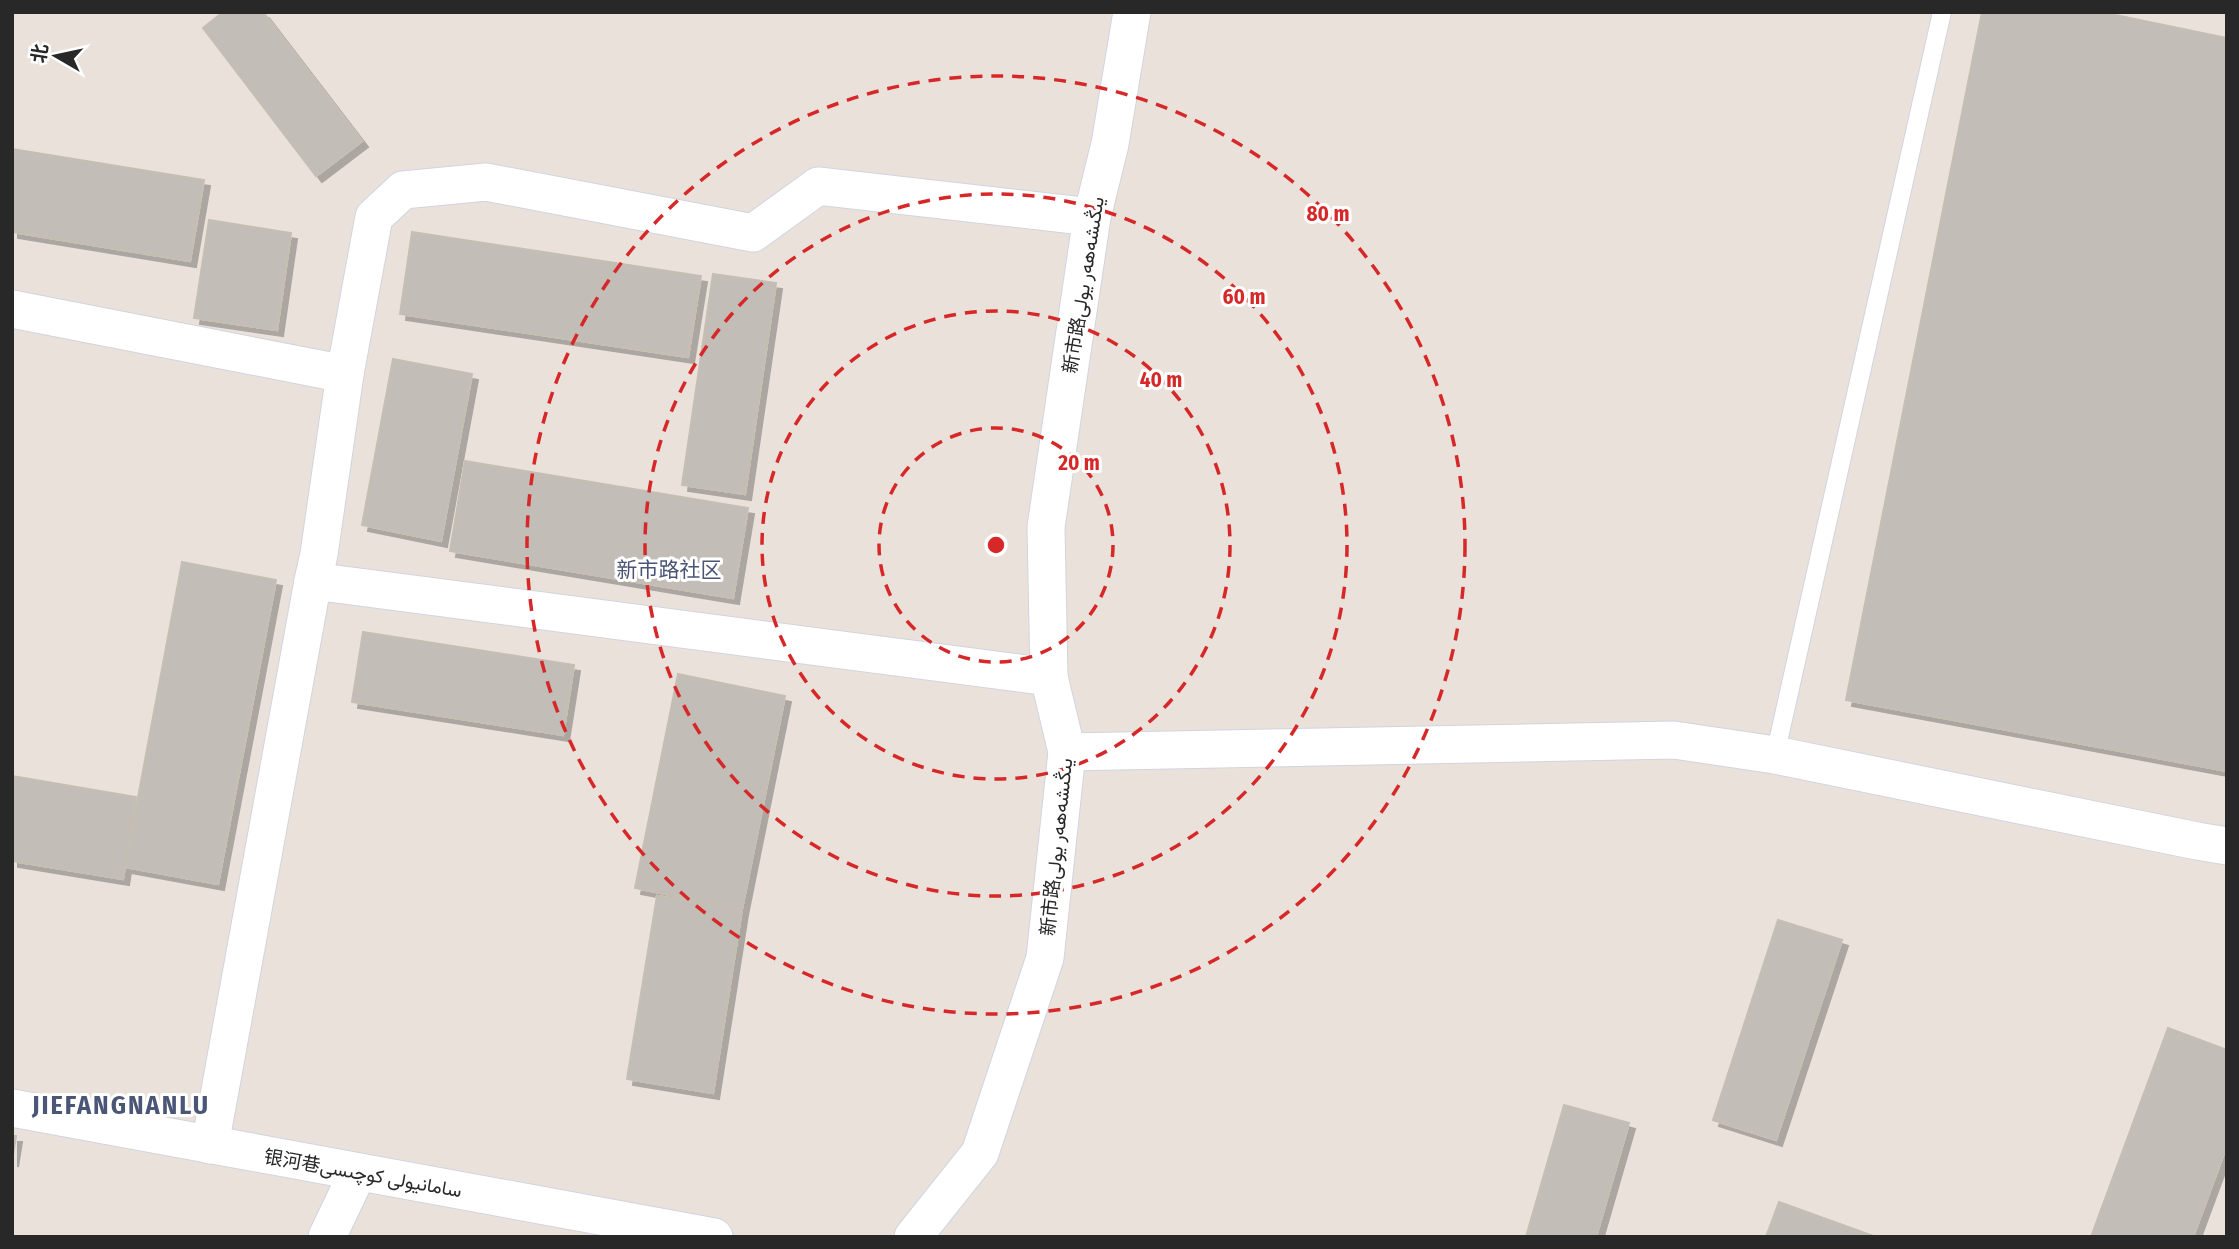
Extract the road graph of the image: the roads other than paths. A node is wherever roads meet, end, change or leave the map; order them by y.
1 (1132, 12) edge
2 (1941, 12) edge
3 (1092, 217) junction
4 (12, 309) edge
5 (345, 374) junction
6 (313, 581) junction
7 (1049, 677) junction
8 (1067, 752) junction
9 (1775, 755) junction
10 (2227, 846) edge
11 (12, 1108) edge
12 (210, 1144) junction
13 (358, 1172) junction
14 (327, 1237) edge
15 (714, 1237) edge
16 (913, 1237) edge

1 - 3 street, 新市路يىڭىشەھەر يولى
2 - 9 lane
3 - 5 street
3 - 7 street, 新市路يىڭىشەھەر يولى
4 - 5 street
5 - 6 street
6 - 7 street
6 - 12 street
7 - 8 street, 新市路يىڭىشەھەر يولى
8 - 9 street
8 - 16 street, 新市路يىڭىشەھەر يولى
9 - 10 street
11 - 12 street, 银河巷سامانيولى كوچىسى
12 - 13 street, 银河巷سامانيولى كوچىسى
13 - 14 street
13 - 15 street, 银河巷سامانيولى كوچىسى

